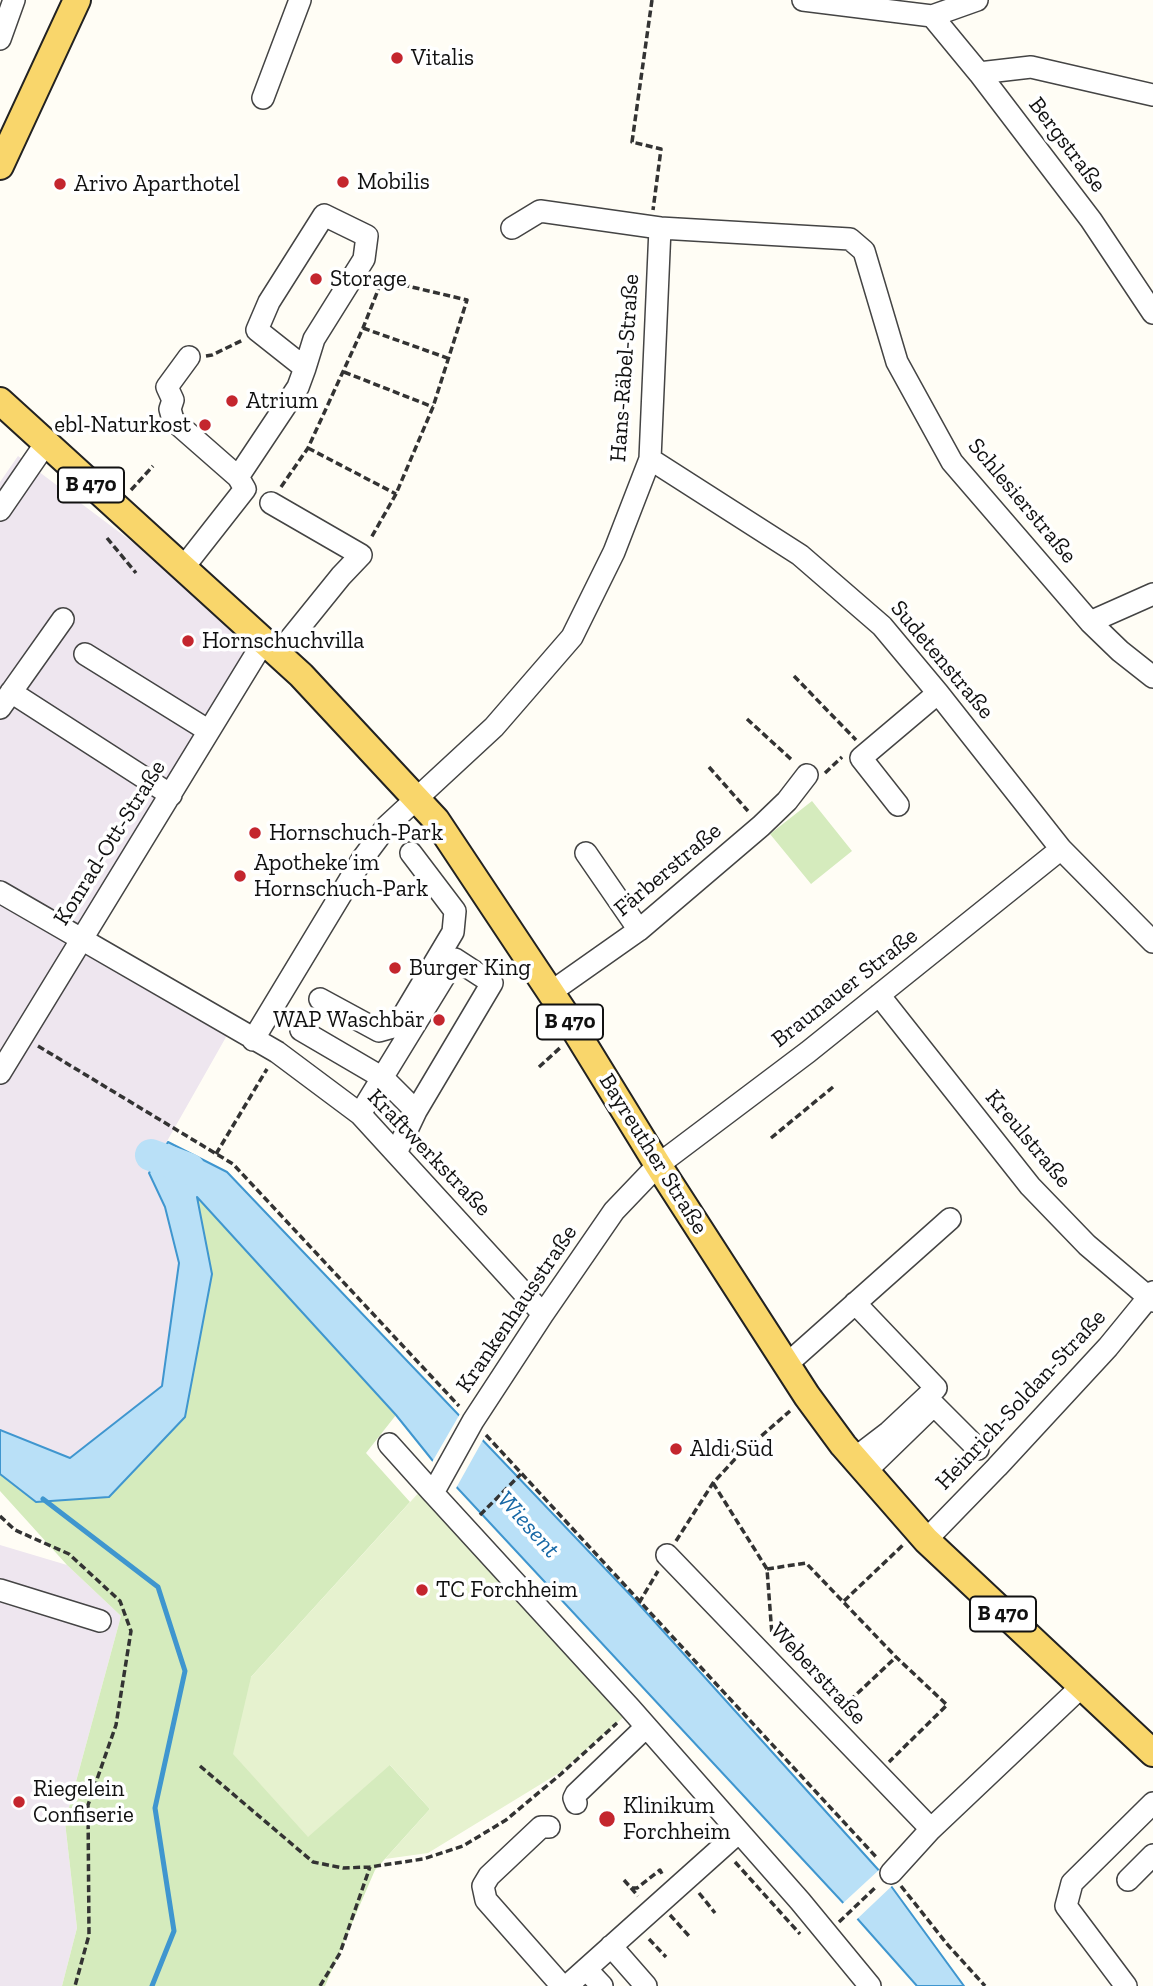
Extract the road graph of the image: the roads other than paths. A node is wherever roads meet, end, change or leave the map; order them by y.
1 (14, 0) edge
2 (77, 0) edge
3 (300, 0) edge
4 (803, 0) edge
5 (977, 0) edge
6 (932, 16) junction
7 (0, 39) edge
8 (979, 73) junction
9 (1153, 95) edge
10 (263, 98) dead end
11 (0, 166) edge
12 (512, 228) dead end
13 (660, 228) junction
14 (1153, 313) edge
15 (190, 357) road end
16 (305, 368) junction
17 (0, 401) edge
18 (46, 443) junction
19 (650, 459) junction
20 (238, 477) junction
21 (271, 503) road end
22 (0, 510) edge
23 (183, 568) junction
24 (1153, 594) edge
25 (63, 619) dead end
26 (1090, 622) junction
27 (271, 647) junction
28 (85, 654) dead end
29 (1153, 677) edge
30 (938, 693) junction
31 (6, 700) edge
32 (209, 731) junction
33 (805, 777) road end
34 (171, 796) junction
35 (417, 799) junction
36 (898, 805) dead end
37 (1061, 849) junction
38 (411, 853) dead end
39 (586, 853) dead end
40 (0, 892) edge
41 (639, 930) junction
42 (82, 940) junction
43 (1153, 942) edge
44 (551, 992) junction
45 (879, 995) junction
46 (320, 999) dead end
47 (301, 1030) dead end
48 (253, 1040) junction
49 (0, 1073) edge
50 (383, 1078) junction
51 (416, 1111) junction
52 (360, 1114) junction
53 (396, 1153) junction
54 (658, 1165) junction
55 (950, 1219) dead end
56 (1152, 1297) edge
57 (855, 1303) junction
58 (543, 1314) junction
59 (786, 1364) junction
60 (389, 1444) dead end
61 (978, 1449) dead end
62 (861, 1465) junction
63 (436, 1486) junction
64 (922, 1536) junction
65 (667, 1555) road end
66 (0, 1590) edge
67 (100, 1621) dead end
68 (1081, 1687) junction
69 (646, 1727) junction
70 (1153, 1753) edge
71 (576, 1803) dead end
72 (1153, 1803) edge
73 (549, 1827) dead end
74 (931, 1829) junction
75 (739, 1832) junction
76 (1153, 1854) edge
77 (885, 1878) road end
78 (1128, 1880) dead end
79 (611, 1946) junction
80 (586, 1969) junction
81 (565, 1986) edge
82 (601, 1986) edge
83 (646, 1986) edge
84 (870, 1986) edge
85 (1126, 1986) edge

1 - 7 street
2 - 11 main road
3 - 10 street
4 - 6 street
5 - 6 street
6 - 8 street, Bergstraße
8 - 9 street
8 - 14 street, Bergstraße
12 - 13 street
13 - 19 street, Hans-Räbel-Straße
13 - 26 street, Schlesierstraße
15 - 20 street
16 - 16 street
16 - 20 street
17 - 18 main road, Bayreuther Straße / B 470
18 - 22 street
18 - 23 main road, Bayreuther Straße / B 470
19 - 30 street, Sudetenstraße
19 - 35 street, Hans-Räbel-Straße
20 - 23 street
21 - 27 street
23 - 27 main road, Bayreuther Straße / B 470
24 - 26 street
25 - 31 street
26 - 29 street, Schlesierstraße
27 - 32 street, Konrad-Ott-Straße
27 - 35 main road, Bayreuther Straße / B 470
28 - 32 street
30 - 36 street
30 - 37 street, Sudetenstraße
31 - 34 street
32 - 34 street, Konrad-Ott-Straße
33 - 41 street, Färberstraße
34 - 42 street, Konrad-Ott-Straße
35 - 44 main road, Bayreuther Straße / B 470
35 - 48 street, Hans-Räbel-Straße
37 - 43 street, Sudetenstraße
37 - 45 street, Braunauer Straße
38 - 46 street
39 - 41 street
40 - 42 street, Kraftwerkstraße
41 - 44 street, Färberstraße
42 - 48 street, Kraftwerkstraße
42 - 49 street, Konrad-Ott-Straße
44 - 54 main road, Bayreuther Straße / B 470
45 - 54 street, Braunauer Straße
45 - 56 street, Kreulstraße
47 - 50 street
48 - 52 street, Kraftwerkstraße
50 - 51 street
50 - 51 street
50 - 52 street
51 - 53 street
52 - 53 street, Kraftwerkstraße
53 - 58 street, Kraftwerkstraße
54 - 58 street, Krankenhausstraße
54 - 59 main road, Bayreuther Straße / B 470
55 - 57 street
56 - 64 street, Heinrich-Soldan-Straße
57 - 59 street
57 - 62 street
58 - 63 street, Krankenhausstraße
59 - 62 main road, Bayreuther Straße / B 470
60 - 63 street
61 - 62 street
62 - 64 main road, Bayreuther Straße / B 470
63 - 69 street
64 - 68 main road, Bayreuther Straße / B 470
65 - 74 street, Weberstraße
66 - 67 street
68 - 70 main road, Bayreuther Straße / B 470
68 - 74 street
69 - 71 street
69 - 75 street
72 - 85 street
73 - 81 street
74 - 77 street
75 - 79 street
75 - 84 street
76 - 78 street
79 - 80 street
79 - 83 street
80 - 81 street
80 - 82 street

